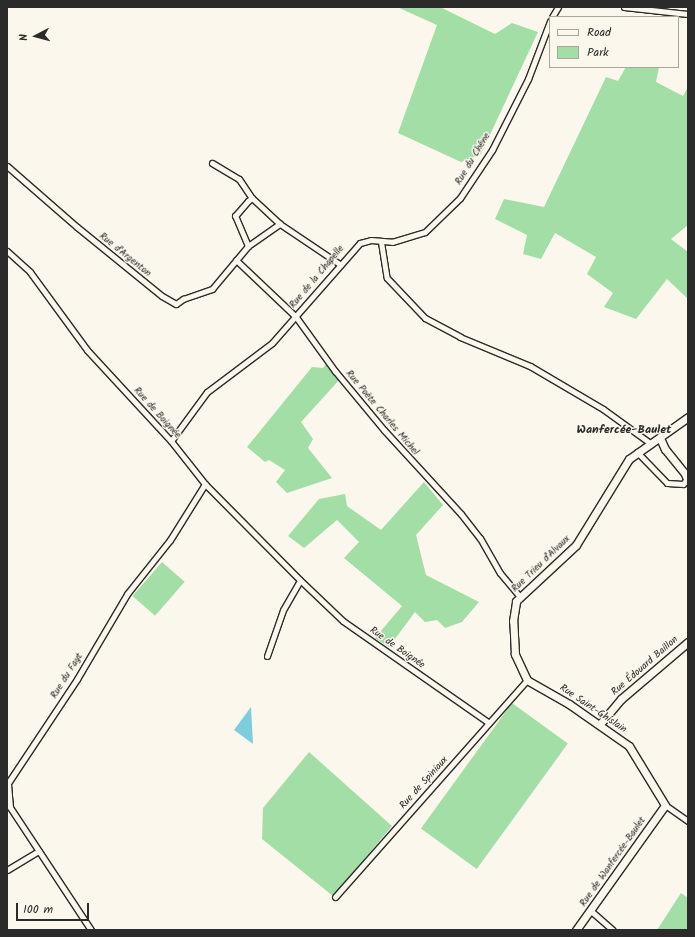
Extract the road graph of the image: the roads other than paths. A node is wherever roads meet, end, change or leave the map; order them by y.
1 (558, 7) edge
2 (624, 7) edge
3 (688, 14) edge
4 (553, 16) edge
5 (549, 24) edge
6 (212, 163) dead end
7 (7, 166) edge
8 (252, 198) junction
9 (280, 224) junction
10 (381, 242) junction
11 (248, 246) junction
12 (7, 251) edge
13 (236, 260) junction
14 (341, 265) junction
15 (296, 317) junction
16 (688, 417) edge
17 (660, 438) junction
18 (170, 441) junction
19 (650, 443) junction
20 (638, 452) junction
21 (687, 480) edge
22 (205, 484) junction
23 (300, 580) junction
24 (520, 597) junction
25 (688, 642) edge
26 (266, 656) dead end
27 (526, 680) junction
28 (489, 723) junction
29 (600, 724) junction
30 (7, 783) edge
31 (665, 805) junction
32 (688, 821) edge
33 (39, 851) junction
34 (7, 870) edge
35 (335, 897) dead end
36 (591, 911) junction
37 (91, 930) edge
38 (576, 930) edge
39 (613, 930) edge

1 - 4 street
2 - 3 street
5 - 10 street, Rue du Chêne
6 - 8 street
7 - 13 street, Rue d'Argenton
8 - 9 street
8 - 11 street
9 - 11 street
9 - 14 street
10 - 14 street, Rue de la Chapelle
10 - 19 street
11 - 13 street
12 - 18 street, Rue de Boignée
13 - 15 street, Rue Poète Charles Michel
14 - 15 street, Rue de la Chapelle
15 - 18 street, Rue de la Chapelle
15 - 24 street, Rue Poète Charles Michel
16 - 17 main road, Rue Trieu d'Alvaux
17 - 19 main road, Rue Trieu d'Alvaux
17 - 21 main road
18 - 22 street, Rue de Boignée
19 - 20 main road, Rue Trieu d'Alvaux
20 - 21 street
20 - 24 main road, Rue Trieu d'Alvaux
22 - 23 street, Rue de Boignée
22 - 30 street, Rue du Fayt
23 - 26 street
23 - 28 street, Rue de Boignée
24 - 27 main road, Rue Trieu d'Alvaux
25 - 29 main road, Rue Édouard Baillon
27 - 28 street, Rue de Spiniaux
27 - 29 main road, Rue Saint-Ghislain
28 - 35 street, Rue de Spiniaux
29 - 31 main road, Rue Saint-Ghislain
30 - 33 street, Rue du Fayt
31 - 32 street
31 - 36 main road, Rue de Wanfercée-Baulet
33 - 34 street
33 - 37 street, Rue du Fayt
36 - 38 main road, Rue de Wanfercée-Baulet
36 - 39 street

